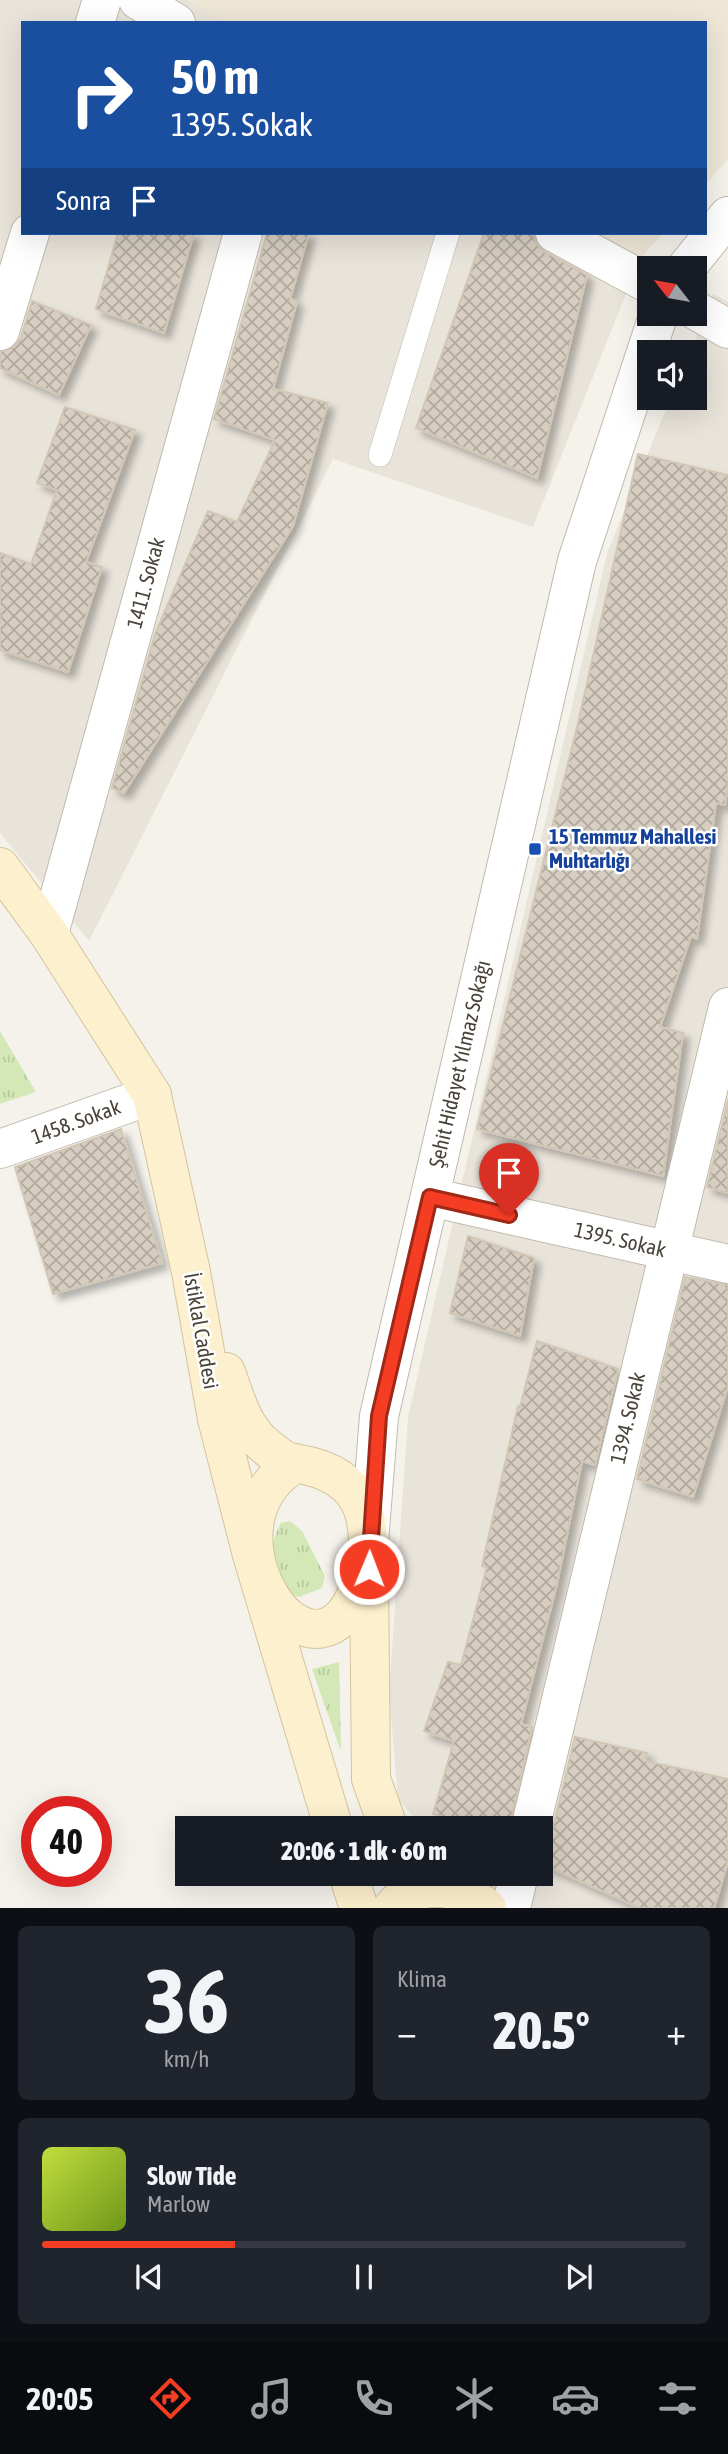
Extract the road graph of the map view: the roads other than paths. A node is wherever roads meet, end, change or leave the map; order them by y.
1 (102, 0) edge
2 (138, 0) edge
3 (96, 21) edge
4 (173, 21) edge
5 (728, 216) edge
6 (29, 235) edge
7 (242, 235) edge
8 (447, 235) edge
9 (559, 235) edge
10 (696, 256) edge
11 (637, 277) edge
12 (707, 317) edge
13 (655, 326) edge
14 (728, 329) edge
15 (0, 331) edge
16 (380, 455) dead end
17 (0, 867) edge
18 (49, 934) junction
19 (728, 1007) edge
20 (152, 1095) junction
21 (0, 1149) edge
22 (430, 1197) junction
23 (668, 1251) junction
24 (728, 1264) edge
25 (191, 1272) junction
26 (379, 1416) junction
27 (296, 1463) junction
28 (369, 1542) junction
29 (252, 1555) junction
30 (330, 1816) edge
31 (384, 1816) edge
32 (533, 1816) edge
33 (352, 1886) edge
34 (516, 1886) edge
35 (466, 1892) edge
36 (359, 1908) edge
37 (392, 1908) edge
38 (511, 1908) edge

1 - 3 street
2 - 4 street
5 - 10 street
6 - 15 street
7 - 18 street, 1411. Sokak
8 - 16 lane
9 - 11 street
12 - 14 street
13 - 22 street, Şehit Hidayet Yılmaz Sokağı
17 - 18 street, İstiklal Caddesi
18 - 20 street, İstiklal Caddesi
19 - 23 street, 1394. Sokak
20 - 21 street, 1458. Sokak
20 - 25 street, İstiklal Caddesi
22 - 23 street, 1395. Sokak
22 - 26 street, Şehit Hidayet Yılmaz Sokağı
23 - 24 street, 1395. Sokak
23 - 32 street, 1394. Sokak
25 - 27 street
25 - 29 street, İstiklal Caddesi
26 - 27 street
26 - 28 street, Şehit Hidayet Yılmaz Sokağı
27 - 28 street
27 - 29 street
28 - 29 street
28 - 31 street, Şehit Hidayet Yılmaz Sokağı
29 - 30 street, İstiklal Caddesi
33 - 36 street
34 - 38 street
35 - 37 street

